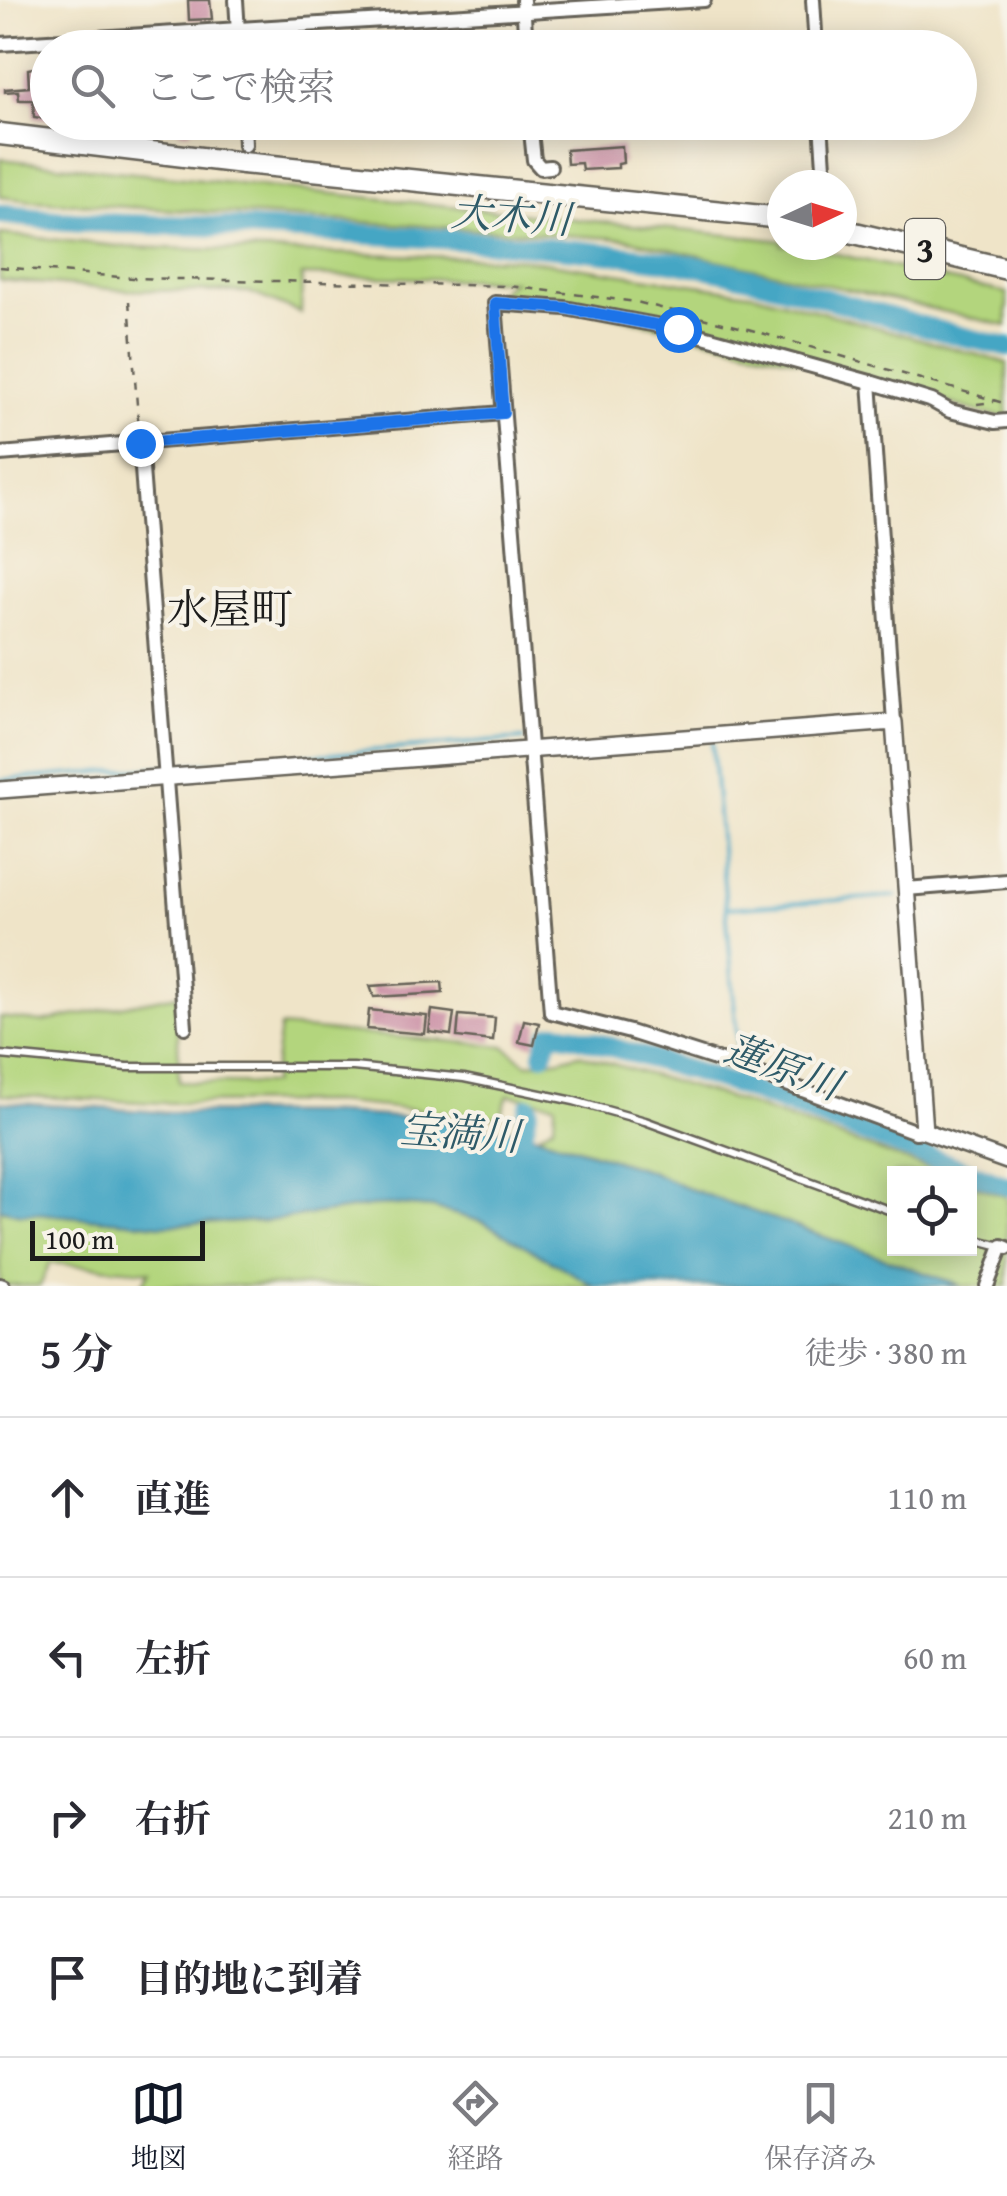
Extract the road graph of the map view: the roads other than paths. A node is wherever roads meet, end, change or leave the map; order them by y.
1 (236, 0) edge
2 (704, 0) edge
3 (813, 0) edge
4 (524, 6) edge
5 (238, 29) junction
6 (222, 30) edge
7 (815, 30) edge
8 (30, 42) edge
9 (0, 44) edge
10 (0, 134) edge
11 (30, 138) edge
12 (50, 140) edge
13 (245, 140) edge
14 (532, 140) edge
15 (822, 140) edge
16 (245, 145) dead end
17 (550, 167) dead end
18 (824, 170) edge
19 (767, 216) edge
20 (857, 234) edge
21 (1007, 269) edge
22 (870, 382) junction
23 (503, 413) junction
24 (1007, 422) edge
25 (140, 443) junction
26 (0, 454) edge
27 (894, 722) junction
28 (530, 750) junction
29 (168, 777) junction
30 (0, 790) edge
31 (1007, 881) edge
32 (906, 889) junction
33 (185, 1026) dead end
34 (0, 1054) edge
35 (924, 1131) junction
36 (1007, 1161) edge
37 (887, 1209) edge
38 (977, 1241) edge
39 (1002, 1251) edge
40 (987, 1286) edge

1 - 5 street
2 - 4 street
3 - 7 street
4 - 5 street
5 - 6 street
8 - 9 street
10 - 11 highway
12 - 19 highway
13 - 16 street
14 - 17 street
15 - 18 street
20 - 21 highway, 3
22 - 23 street
22 - 24 street
22 - 27 street
23 - 25 street
23 - 28 street
25 - 26 street
25 - 29 street
27 - 28 street
27 - 32 street
28 - 29 street
28 - 35 street
29 - 30 street
29 - 33 street
31 - 32 street
32 - 35 street
34 - 37 lane
35 - 36 street
38 - 39 lane
39 - 40 street

